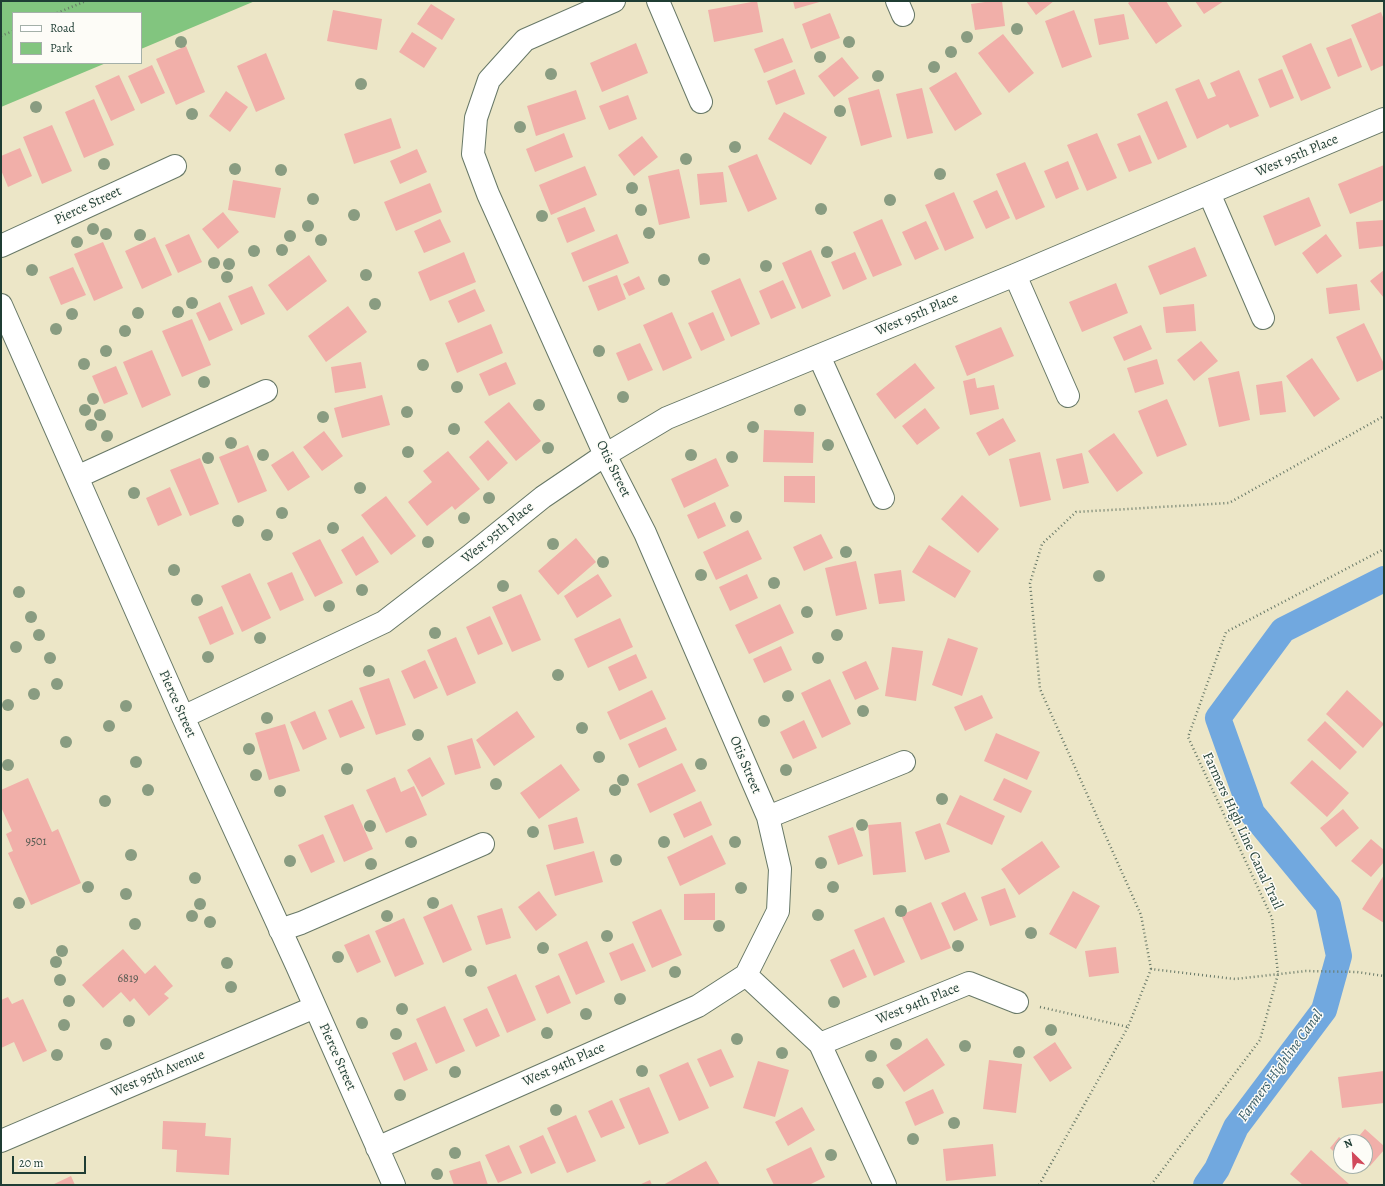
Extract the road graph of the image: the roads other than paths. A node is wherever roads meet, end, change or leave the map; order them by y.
1 (614, 1) edge
2 (658, 1) edge
3 (701, 102) dead end
4 (1384, 119) edge
5 (175, 166) dead end
6 (1210, 193) junction
7 (1, 246) edge
8 (1015, 275) junction
9 (1, 305) edge
10 (1263, 318) dead end
11 (818, 356) junction
12 (266, 391) dead end
13 (1068, 396) dead end
14 (606, 455) junction
15 (77, 477) junction
16 (883, 498) dead end
17 (183, 717) junction
18 (904, 762) dead end
19 (768, 817) junction
20 (483, 844) dead end
21 (280, 930) junction
22 (746, 975) junction
23 (1017, 1002) road end
24 (315, 1007) junction
25 (820, 1044) junction
26 (1, 1141) edge
27 (377, 1148) junction
28 (394, 1185) edge
29 (885, 1185) edge

1 - 14 street, Otis Street
2 - 3 street
4 - 6 street, West 95th Place
5 - 7 street, Pierce Street
6 - 8 street, West 95th Place
6 - 10 street
8 - 11 street, West 95th Place
8 - 13 street
9 - 15 street, Pierce Street
11 - 14 street, West 95th Place
11 - 16 street
12 - 15 street
14 - 17 street, West 95th Place
14 - 19 street, Otis Street
15 - 17 street, Pierce Street
17 - 21 street, Pierce Street
18 - 19 street
19 - 22 street, Otis Street
20 - 21 street
21 - 24 street, Pierce Street
22 - 25 street
22 - 27 street, West 94th Place
23 - 25 street, West 94th Place
24 - 26 street, West 95th Avenue
24 - 27 street, Pierce Street
25 - 29 street
27 - 28 street, Pierce Street

